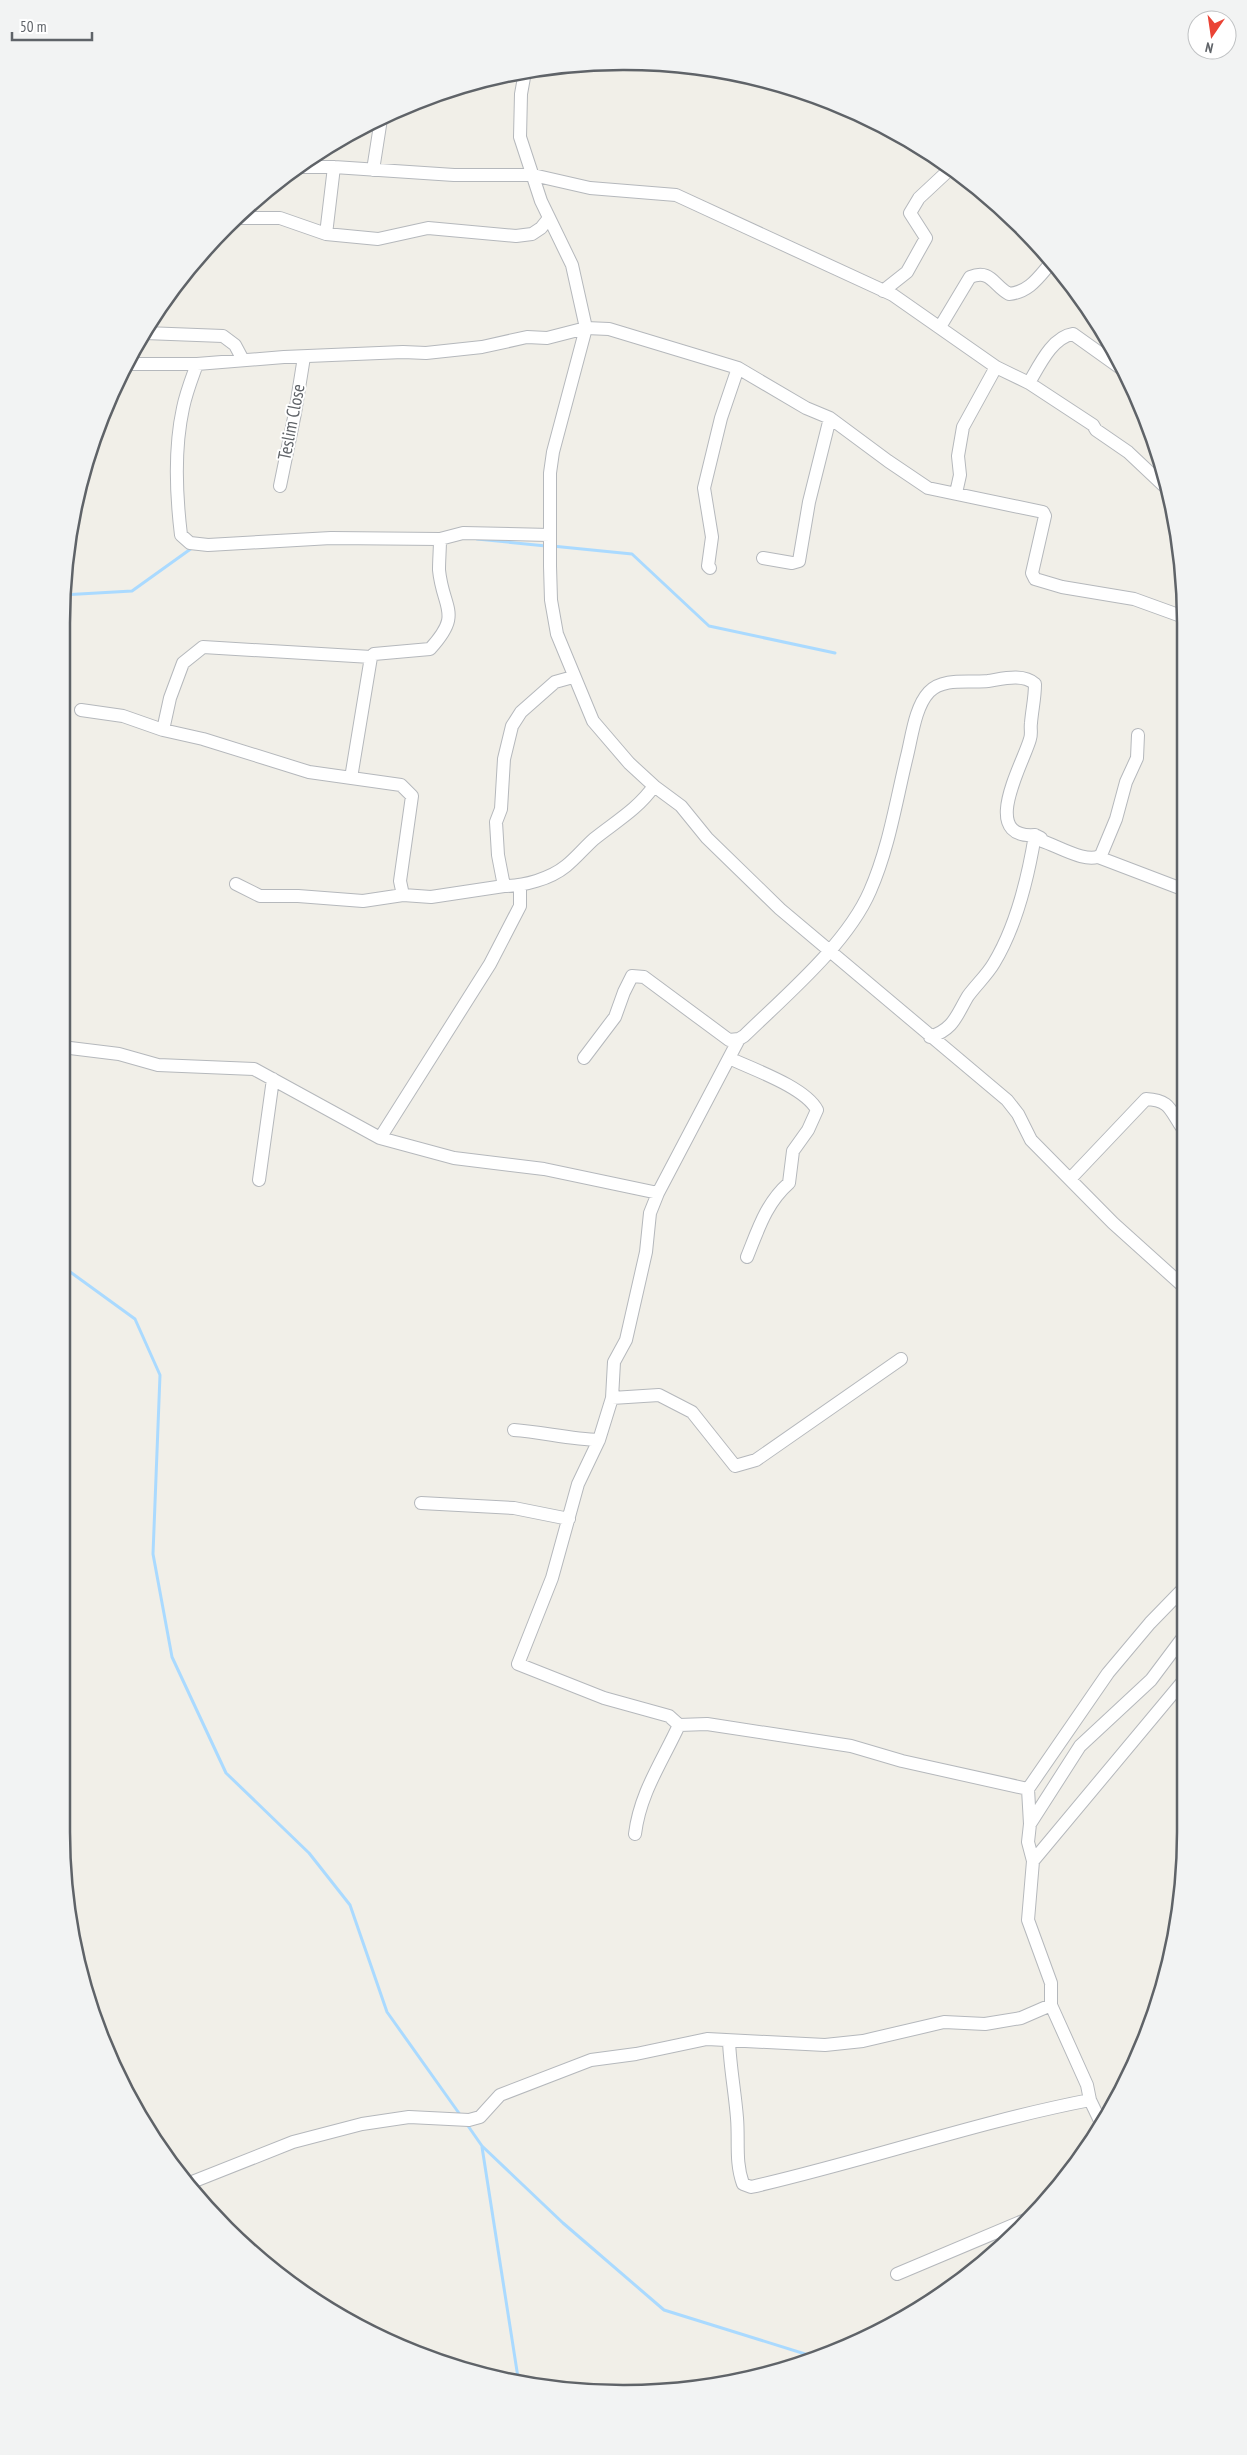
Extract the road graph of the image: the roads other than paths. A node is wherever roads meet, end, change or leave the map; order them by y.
1 (524, 80) edge
2 (381, 126) edge
3 (312, 166) edge
4 (334, 166) junction
5 (373, 170) junction
6 (945, 173) edge
7 (532, 175) junction
8 (247, 218) edge
9 (549, 218) junction
10 (326, 234) junction
11 (1047, 268) edge
12 (883, 291) junction
13 (940, 327) junction
14 (586, 328) junction
15 (152, 333) edge
16 (304, 357) junction
17 (1109, 358) edge
18 (244, 360) junction
19 (135, 364) edge
20 (197, 364) junction
21 (996, 367) junction
22 (738, 368) junction
23 (1029, 383) junction
24 (830, 418) junction
25 (1158, 480) edge
26 (280, 486) dead end
27 (956, 493) junction
28 (550, 534) junction
29 (440, 539) junction
30 (763, 558) dead end
31 (710, 568) dead end
32 (1177, 614) edge
33 (371, 657) junction
34 (573, 677) junction
35 (81, 710) dead end
36 (163, 730) junction
37 (1138, 735) dead end
38 (351, 778) junction
39 (654, 786) junction
40 (1035, 835) junction
41 (1098, 857) junction
42 (236, 884) dead end
43 (520, 884) junction
44 (504, 886) junction
45 (1177, 887) edge
46 (403, 895) junction
47 (828, 951) junction
48 (930, 1037) junction
49 (739, 1040) junction
50 (70, 1048) edge
51 (584, 1058) dead end
52 (729, 1058) junction
53 (273, 1079) junction
54 (1177, 1120) edge
55 (380, 1138) junction
56 (1071, 1178) junction
57 (259, 1180) dead end
58 (658, 1193) junction
59 (747, 1257) dead end
60 (1177, 1281) edge
61 (901, 1359) dead end
62 (612, 1398) junction
63 (514, 1430) dead end
64 (599, 1440) junction
65 (421, 1503) dead end
66 (569, 1519) junction
67 (1177, 1595) edge
68 (1177, 1645) edge
69 (1177, 1688) edge
70 (679, 1725) junction
71 (1028, 1789) junction
72 (1030, 1824) junction
73 (635, 1834) dead end
74 (1033, 1862) junction
75 (1051, 2005) junction
76 (729, 2041) junction
77 (1090, 2100) junction
78 (1098, 2116) edge
79 (195, 2181) edge
80 (1012, 2225) edge
81 (897, 2274) dead end

1 - 7 street
2 - 5 street
3 - 4 street
4 - 5 street
4 - 10 street
5 - 7 street
6 - 12 street
7 - 9 street
7 - 12 street
8 - 10 street
9 - 10 street
9 - 14 street
11 - 13 street
12 - 13 street
13 - 21 street
14 - 16 street
14 - 22 street
14 - 28 street
15 - 18 street
16 - 18 street
16 - 26 street, Teslim Close
17 - 23 street
18 - 20 street
19 - 20 street
20 - 29 street
21 - 23 street
21 - 27 street
22 - 24 street
22 - 31 street
23 - 25 street
24 - 27 street
24 - 30 street
27 - 32 street
28 - 29 street
28 - 34 street
29 - 33 street
33 - 36 street
33 - 38 street
34 - 39 street
34 - 44 street
35 - 36 street
36 - 38 street
37 - 41 street
38 - 46 street
39 - 43 street
39 - 47 street
40 - 41 street
40 - 47 street
40 - 48 street
41 - 45 street
42 - 46 street
43 - 44 street
43 - 55 street
44 - 46 street
47 - 48 street
47 - 49 street
48 - 56 street
49 - 51 street
49 - 52 street
50 - 53 street
52 - 58 street
52 - 59 street
53 - 55 street
53 - 57 street
54 - 56 street
55 - 58 street
56 - 60 street
58 - 62 street
61 - 62 street
62 - 64 street
63 - 64 street
64 - 66 street
65 - 66 street
66 - 70 street
67 - 71 street
68 - 72 street
69 - 74 street
70 - 71 street
70 - 73 street
71 - 72 street
72 - 74 street
74 - 75 street
75 - 76 street
75 - 77 street
76 - 77 street
76 - 79 street
77 - 78 street
80 - 81 street

